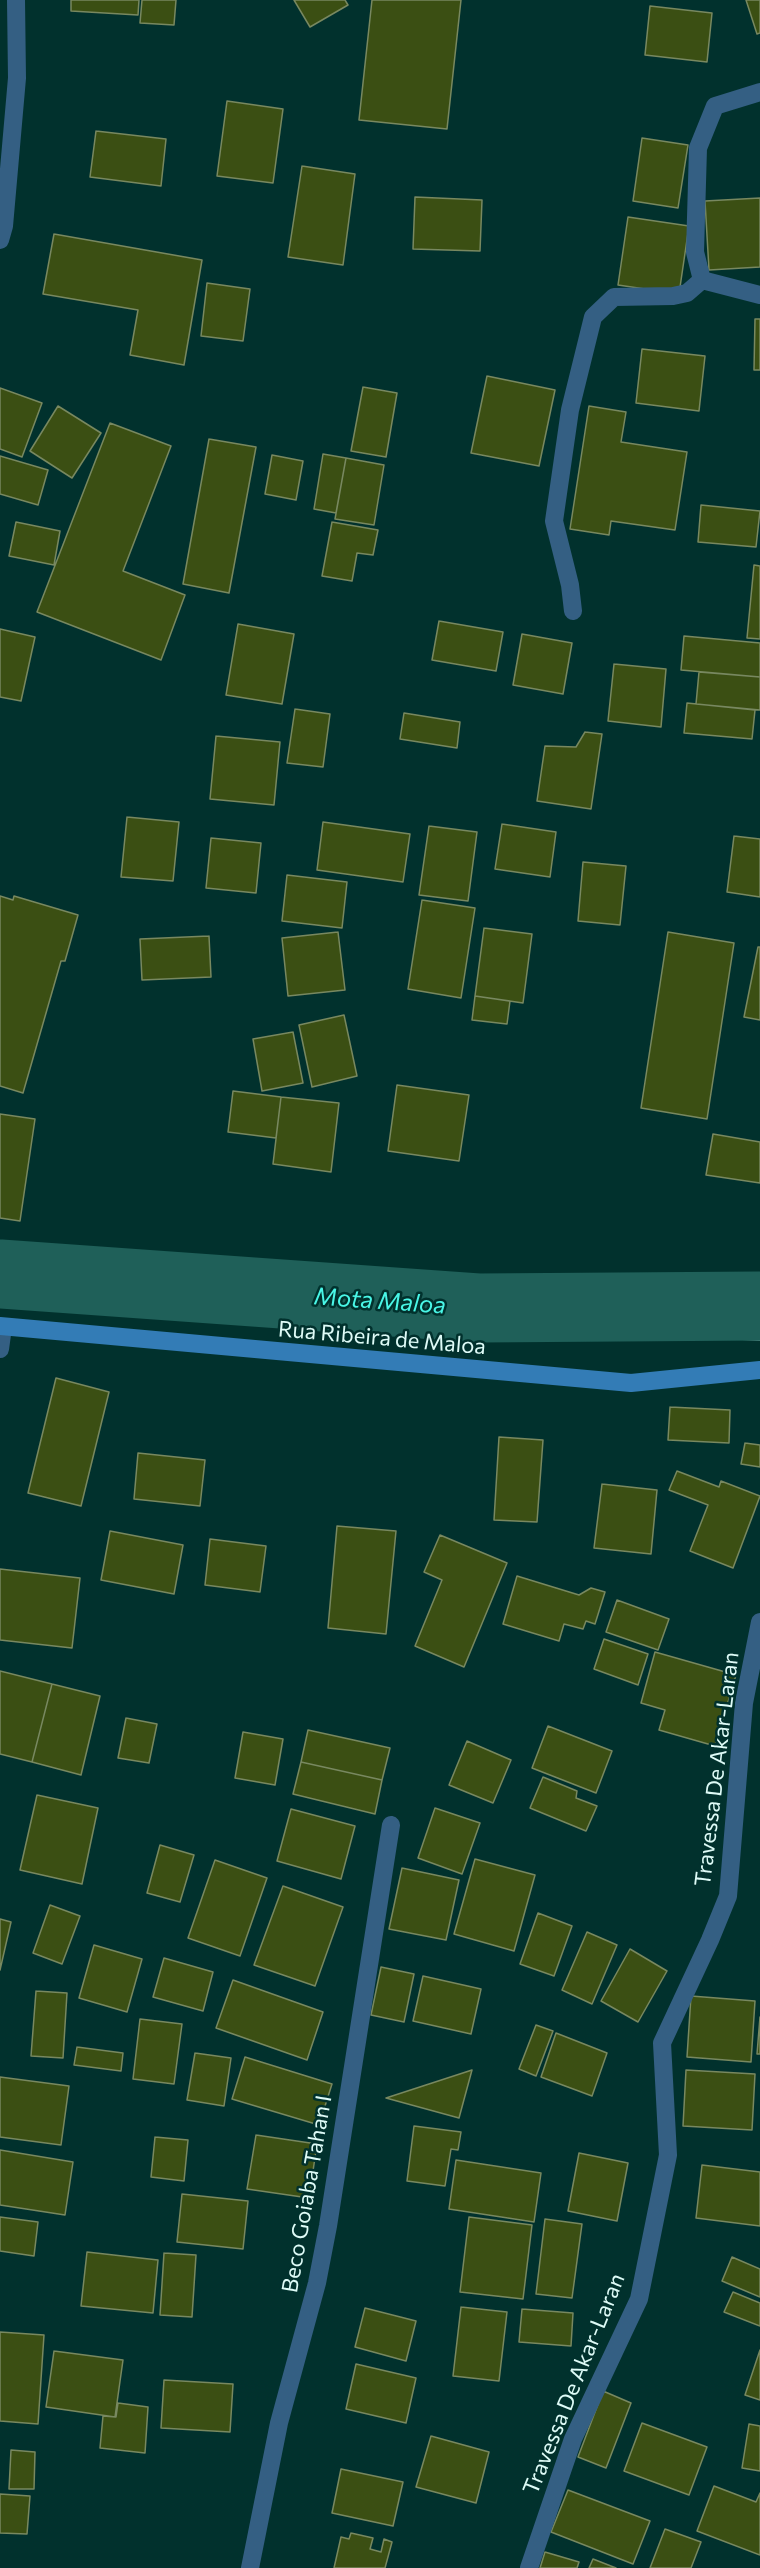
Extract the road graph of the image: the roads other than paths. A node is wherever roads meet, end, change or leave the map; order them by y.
1 (16, 0) edge
2 (760, 92) edge
3 (0, 240) edge
4 (702, 280) junction
5 (760, 295) edge
6 (573, 610) dead end
7 (1, 1326) edge
8 (0, 1349) edge
9 (760, 1370) edge
10 (760, 1622) edge
11 (391, 1825) dead end
12 (250, 2568) edge
13 (529, 2568) edge

1 - 3 street
2 - 4 street
4 - 5 street
4 - 6 street
7 - 8 street
7 - 9 street, Rua Ribeira de Maloa
10 - 13 street, Travessa De Akar-Laran
11 - 12 street, Beco Goiaba Tahan I

